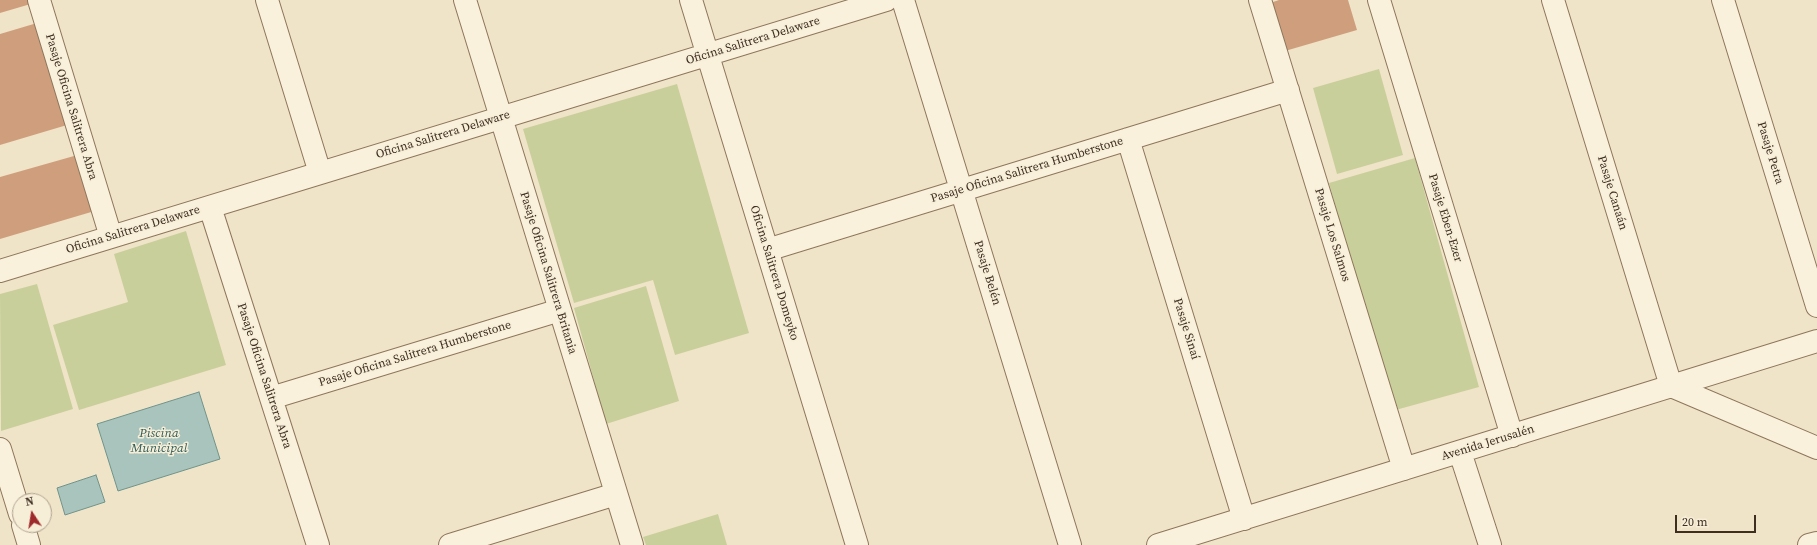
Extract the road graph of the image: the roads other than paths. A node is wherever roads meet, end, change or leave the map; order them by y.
1 (39, 0) edge
2 (267, 0) edge
3 (465, 0) edge
4 (690, 0) edge
5 (886, 0) edge
6 (903, 0) edge
7 (1260, 0) edge
8 (1379, 0) edge
9 (1553, 0) edge
10 (1723, 0) edge
11 (707, 55) junction
12 (1288, 90) junction
13 (501, 118) junction
14 (1128, 139) junction
15 (320, 173) junction
16 (961, 190) junction
17 (210, 207) junction
18 (111, 237) junction
19 (767, 250) junction
20 (0, 271) edge
21 (1817, 306) edge
22 (560, 310) junction
23 (1817, 341) edge
24 (1671, 386) junction
25 (271, 398) junction
26 (1512, 436) junction
27 (1817, 448) edge
28 (0, 449) edge
29 (1460, 452) junction
30 (1404, 469) junction
31 (14, 493) edge
32 (616, 494) junction
33 (1244, 519) junction
34 (26, 533) edge
35 (1817, 543) edge
36 (30, 545) edge
37 (318, 545) edge
38 (450, 545) edge
39 (632, 545) edge
40 (857, 545) edge
41 (1070, 545) edge
42 (1158, 545) edge
43 (1490, 545) edge
44 (1809, 545) edge

1 - 18 street, Pasaje Oficina Salitrera Abra
2 - 15 street
3 - 13 street, Pasaje Oficina Salitrera Britania
4 - 11 street, Oficina Salitrera Domeyko
5 - 11 street, Oficina Salitrera Delaware
6 - 16 street, Pasaje Belén
7 - 12 street, Pasaje Los Salmos
8 - 26 street, Pasaje Eben-Ezer
9 - 24 street, Pasaje Canaán
10 - 21 street, Pasaje Petra
11 - 13 street, Oficina Salitrera Delaware
11 - 19 street, Oficina Salitrera Domeyko
12 - 14 street, Pasaje Oficina Salitrera Humberstone
12 - 30 street, Pasaje Los Salmos
13 - 15 street, Oficina Salitrera Delaware
13 - 22 street, Pasaje Oficina Salitrera Britania
14 - 16 street, Pasaje Oficina Salitrera Humberstone
14 - 33 street, Pasaje Sinaí
15 - 17 street, Oficina Salitrera Delaware
16 - 19 street, Pasaje Oficina Salitrera Humberstone
16 - 41 street, Pasaje Belén
17 - 18 street, Oficina Salitrera Delaware
17 - 25 street, Pasaje Oficina Salitrera Abra
18 - 20 street, Oficina Salitrera Delaware
19 - 40 street, Oficina Salitrera Domeyko
22 - 25 street, Pasaje Oficina Salitrera Humberstone
22 - 32 street, Pasaje Oficina Salitrera Britania
23 - 24 street, Avenida Jerusalén
24 - 26 street, Avenida Jerusalén
24 - 27 street
25 - 37 street, Pasaje Oficina Salitrera Abra
26 - 29 street, Avenida Jerusalén
28 - 31 street
29 - 30 street, Avenida Jerusalén
29 - 43 street
30 - 33 street, Avenida Jerusalén
32 - 38 street
32 - 39 street, Pasaje Oficina Salitrera Britania
33 - 42 street, Avenida Jerusalén
34 - 36 street
35 - 44 street

